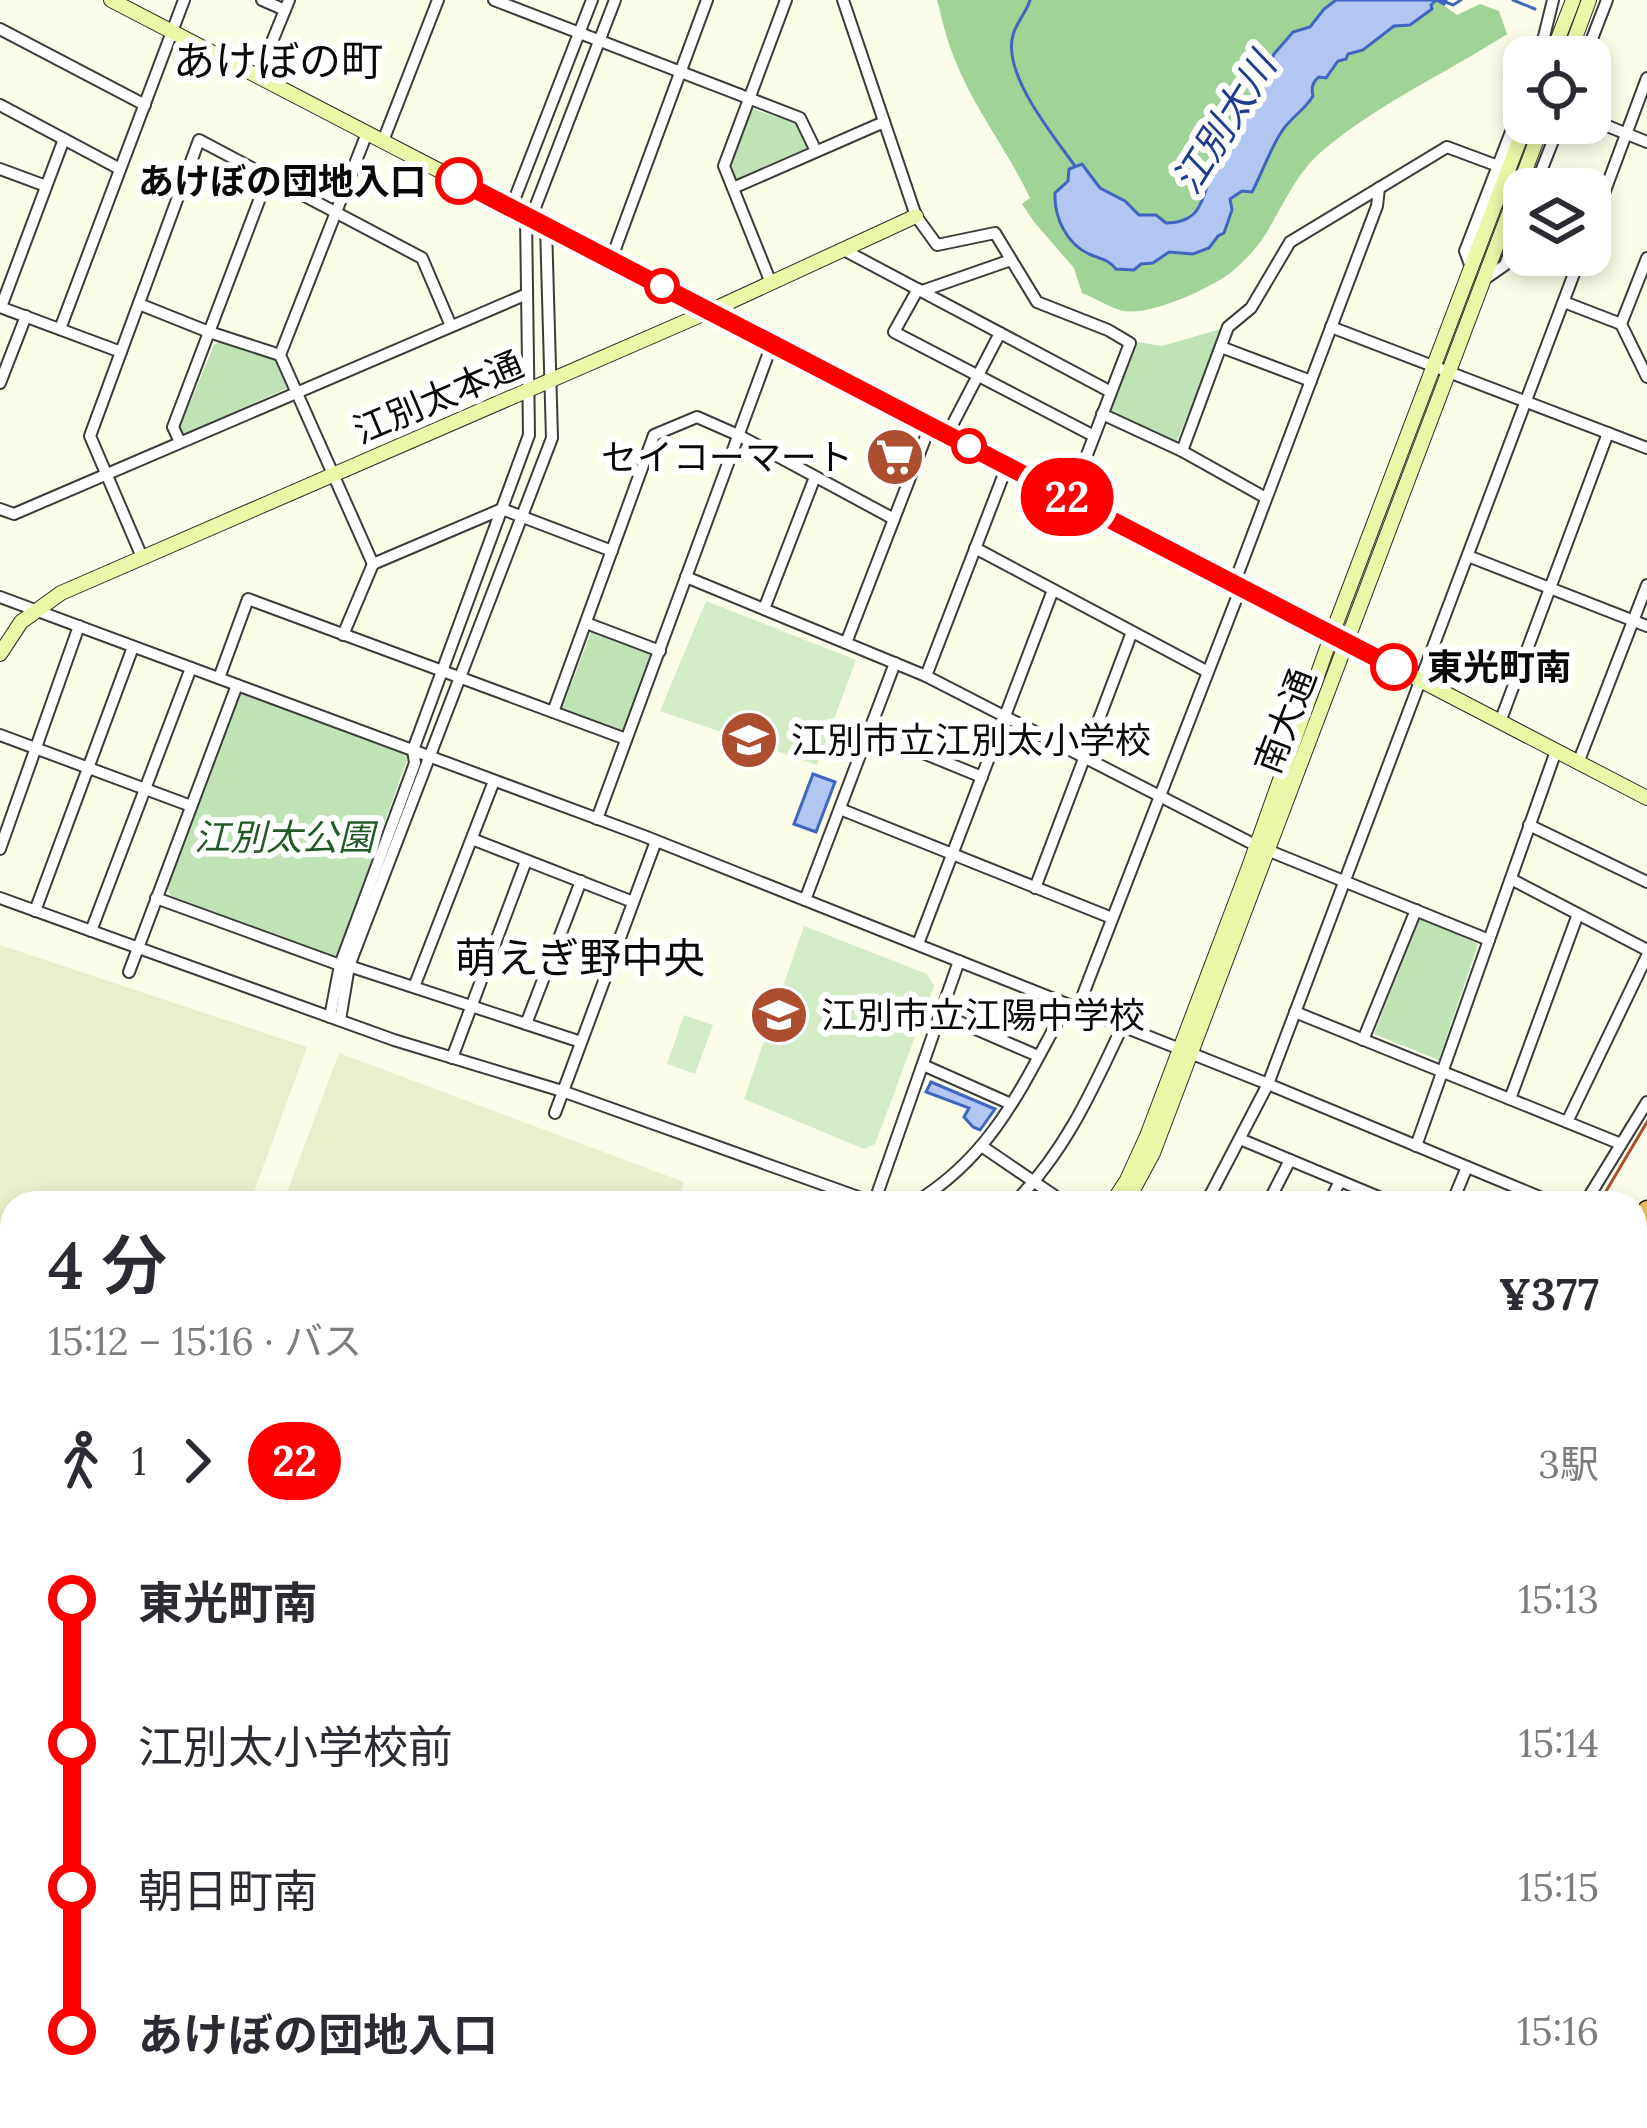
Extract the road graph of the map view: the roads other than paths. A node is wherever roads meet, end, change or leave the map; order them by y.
1 (111, 0) edge
2 (184, 0) edge
3 (262, 0) edge
4 (438, 0) edge
5 (494, 0) edge
6 (592, 0) edge
7 (615, 0) edge
8 (707, 0) edge
9 (786, 0) edge
10 (843, 0) edge
11 (1553, 0) edge
12 (1573, 0) edge
13 (1589, 0) edge
14 (1607, 0) edge
15 (287, 5) edge
16 (0, 29) edge
17 (172, 32) junction
18 (579, 33) junction
19 (1544, 36) edge
20 (1559, 36) edge
21 (1576, 36) edge
22 (1593, 36) edge
23 (600, 40) junction
24 (681, 72) junction
25 (258, 76) junction
26 (1647, 78) edge
27 (748, 100) junction
28 (0, 105) edge
29 (145, 105) junction
30 (884, 122) junction
31 (1611, 127) edge
32 (367, 133) junction
33 (1627, 133) junction
34 (64, 139) junction
35 (382, 141) junction
36 (1647, 142) edge
37 (1506, 144) edge
38 (1518, 144) edge
39 (1535, 144) edge
40 (816, 152) junction
41 (1498, 166) junction
42 (0, 169) edge
43 (120, 169) junction
44 (1611, 175) edge
45 (268, 177) junction
46 (46, 186) junction
47 (733, 188) junction
48 (1379, 188) junction
49 (511, 208) junction
50 (337, 213) junction
51 (916, 216) junction
52 (529, 217) junction
53 (546, 226) junction
54 (844, 250) junction
55 (1647, 258) edge
56 (611, 260) junction
57 (1011, 260) junction
58 (1503, 266) edge
59 (1471, 267) junction
60 (1573, 276) edge
61 (1483, 280) junction
62 (771, 284) junction
63 (920, 290) junction
64 (527, 294) junction
65 (1564, 302) junction
66 (139, 304) junction
67 (0, 307) edge
68 (710, 311) junction
69 (26, 316) junction
70 (1622, 324) junction
71 (451, 326) junction
72 (1331, 327) junction
73 (60, 329) junction
74 (209, 332) junction
75 (1000, 333) junction
76 (772, 344) junction
77 (1221, 347) junction
78 (121, 352) junction
79 (280, 355) junction
80 (1440, 368) junction
81 (978, 376) junction
82 (1647, 377) edge
83 (549, 381) junction
84 (1311, 381) junction
85 (0, 383) edge
86 (527, 390) junction
87 (297, 392) junction
88 (1111, 392) junction
89 (1527, 401) junction
90 (1102, 414) junction
91 (930, 426) junction
92 (1608, 433) junction
93 (738, 435) junction
94 (947, 435) junction
95 (1094, 436) junction
96 (180, 442) junction
97 (1647, 448) edge
98 (1181, 452) junction
99 (1007, 466) junction
100 (106, 474) junction
101 (332, 475) junction
102 (814, 477) junction
103 (1266, 498) junction
104 (1070, 499) junction
105 (0, 509) edge
106 (502, 509) junction
107 (522, 517) junction
108 (894, 519) junction
109 (974, 548) junction
110 (612, 551) junction
111 (1468, 556) junction
112 (142, 557) junction
113 (373, 563) junction
114 (686, 577) junction
115 (1237, 585) junction
116 (1647, 585) edge
117 (1550, 589) junction
118 (1054, 590) junction
119 (0, 597) edge
120 (764, 609) junction
121 (34, 610) junction
122 (1633, 621) junction
123 (586, 623) junction
124 (79, 626) junction
125 (1647, 626) edge
126 (1132, 632) junction
127 (343, 634) junction
128 (1332, 634) junction
129 (1348, 642) junction
130 (846, 643) junction
131 (134, 646) junction
132 (660, 651) junction
133 (0, 654) edge
134 (895, 663) junction
135 (191, 668) junction
136 (442, 671) junction
137 (1208, 672) junction
138 (926, 676) junction
139 (219, 678) junction
140 (461, 678) junction
141 (1420, 681) junction
142 (236, 685) junction
143 (554, 712) junction
144 (1005, 717) junction
145 (1500, 722) junction
146 (869, 731) junction
147 (0, 735) edge
148 (626, 739) junction
149 (36, 749) junction
150 (413, 751) junction
151 (1556, 751) junction
152 (431, 758) junction
153 (1083, 758) junction
154 (1578, 763) junction
155 (87, 768) junction
156 (982, 777) junction
157 (494, 781) junction
158 (145, 789) junction
159 (1159, 797) junction
160 (1647, 799) edge
161 (191, 806) junction
162 (840, 809) junction
163 (597, 819) junction
164 (1529, 825) junction
165 (472, 839) junction
166 (656, 841) junction
167 (1262, 848) junction
168 (0, 849) edge
169 (953, 854) junction
170 (526, 860) junction
171 (1510, 879) junction
172 (1345, 880) junction
173 (580, 881) junction
174 (1647, 882) edge
175 (1035, 888) junction
176 (0, 898) edge
177 (156, 898) junction
178 (806, 900) junction
179 (633, 902) junction
180 (1416, 910) junction
181 (35, 911) junction
182 (1578, 914) junction
183 (1112, 918) junction
184 (91, 931) junction
185 (1489, 940) junction
186 (918, 944) junction
187 (139, 948) junction
188 (1647, 953) edge
189 (959, 961) junction
190 (345, 966) junction
191 (129, 972) dead end
192 (414, 987) junction
193 (472, 1006) junction
194 (1072, 1008) junction
195 (1295, 1012) junction
196 (941, 1014) junction
197 (335, 1019) junction
198 (526, 1024) junction
199 (1122, 1028) junction
200 (1363, 1040) junction
201 (581, 1042) junction
202 (1185, 1052) junction
203 (1039, 1056) junction
204 (452, 1058) junction
205 (923, 1065) junction
206 (1442, 1072) junction
207 (1268, 1084) junction
208 (562, 1091) junction
209 (1510, 1099) junction
210 (1647, 1102) edge
211 (1011, 1103) junction
212 (555, 1113) dead end
213 (1568, 1122) junction
214 (1240, 1139) junction
215 (1621, 1144) junction
216 (1416, 1146) junction
217 (983, 1148) junction
218 (1290, 1160) junction
219 (1467, 1167) junction
220 (1340, 1181) junction
221 (1035, 1183) junction
222 (841, 1191) edge
223 (878, 1191) edge
224 (932, 1191) edge
225 (1027, 1191) edge
226 (1047, 1191) edge
227 (1119, 1191) edge
228 (1133, 1191) edge
229 (1212, 1191) edge
230 (1274, 1191) edge
231 (1335, 1191) edge
232 (1363, 1191) edge
233 (1457, 1191) edge
234 (1525, 1191) edge
235 (1592, 1191) edge

1 - 17 main road
2 - 17 street
3 - 15 street
4 - 35 street
5 - 18 street
6 - 18 street
7 - 23 street
8 - 24 street
9 - 27 street
10 - 30 street
11 - 19 street
12 - 20 main road
13 - 21 main road
14 - 22 street
15 - 25 street
16 - 29 street
17 - 25 main road
17 - 29 street
18 - 23 street
18 - 49 street
23 - 24 street
23 - 52 street
24 - 27 street
24 - 56 street
25 - 32 main road
26 - 33 street
27 - 40 street
27 - 47 street
28 - 34 street
29 - 43 street
30 - 40 street
30 - 51 street
31 - 33 street
32 - 35 main road
32 - 50 street
33 - 36 street
33 - 44 street
34 - 43 street
34 - 46 street
35 - 49 main road
37 - 41 street
38 - 59 main road, 南大通
39 - 61 main road, 南大通
40 - 47 street
41 - 48 street
41 - 59 street
42 - 46 street
43 - 73 street
45 - 50 street
45 - 66 street
45 - 74 street
46 - 67 street
47 - 62 street
48 - 72 street
48 - 77 street
49 - 52 main road
50 - 71 street
50 - 79 street
51 - 54 main road, 江別太本通
51 - 57 street
52 - 53 main road
52 - 64 street
53 - 56 main road
53 - 83 street
54 - 62 main road, 江別太本通
54 - 63 street
55 - 70 street
56 - 68 main road
57 - 63 street
57 - 88 street
58 - 61 street
59 - 80 main road, 南大通
60 - 65 street
61 - 80 main road, 南大通
62 - 68 main road, 江別太本通
63 - 75 street
63 - 81 street
64 - 71 street
64 - 86 street
65 - 70 street
65 - 89 street
66 - 74 street
66 - 78 street
67 - 69 street
68 - 76 main road
68 - 83 main road, 江別太本通
69 - 73 street
69 - 85 street
70 - 82 street
71 - 87 street
72 - 80 street
72 - 84 street
73 - 78 street
74 - 79 street
74 - 96 street
75 - 81 street
75 - 88 street
76 - 91 main road
76 - 93 street
77 - 84 street
77 - 98 street
78 - 100 street
79 - 87 street
80 - 89 street
80 - 128 main road, 南大通
80 - 129 main road, 南大通
81 - 94 street
81 - 95 street
83 - 86 main road, 江別太本通
83 - 107 street
84 - 103 street
86 - 101 main road, 江別太本通
86 - 106 street
87 - 96 street
87 - 101 street
88 - 90 street
89 - 92 street
89 - 111 street
90 - 95 street
90 - 98 street
91 - 94 main road
91 - 108 street
92 - 97 street
92 - 117 street
93 - 102 street
93 - 110 street
93 - 114 street
94 - 99 main road
95 - 104 street
96 - 100 street
98 - 103 street
99 - 104 main road
99 - 109 street
100 - 105 street
100 - 112 street
101 - 112 main road, 江別太本通
101 - 113 street
102 - 108 street
102 - 120 street
103 - 115 street
104 - 115 main road
106 - 107 street
106 - 113 street
106 - 136 street
107 - 110 street
107 - 140 street
108 - 130 street
109 - 118 street
109 - 138 street
110 - 123 street
111 - 117 street
111 - 141 street
112 - 121 main road, 江別太本通
113 - 127 street
114 - 120 street
114 - 132 street
115 - 128 main road
115 - 137 street
116 - 122 street
117 - 122 street
117 - 145 street
118 - 126 street
118 - 144 street
119 - 121 street
120 - 130 street
121 - 124 street
121 - 133 main road, 江別太本通
122 - 125 street
122 - 154 street
123 - 132 street
123 - 143 street
124 - 131 street
124 - 149 street
126 - 137 street
126 - 153 street
127 - 136 street
127 - 139 street
128 - 129 main road
128 - 167 main road, 南大通
129 - 141 main road
129 - 167 main road, 南大通
130 - 134 street
131 - 135 street
131 - 155 street
132 - 148 street
134 - 138 street
134 - 146 street
135 - 139 street
135 - 158 street
136 - 140 street
136 - 150 street
137 - 159 street
138 - 144 street
139 - 142 street
140 - 143 street
140 - 152 street
141 - 145 main road
141 - 172 street
142 - 150 street
142 - 161 street
143 - 148 street
144 - 153 street
144 - 156 street
145 - 151 main road
146 - 156 street
146 - 162 street
147 - 149 street
148 - 163 street
149 - 155 street
149 - 168 street
150 - 152 street
150 - 190 street
151 - 154 main road
151 - 164 street
152 - 157 street
152 - 190 street
153 - 159 street
153 - 175 street
154 - 160 main road
155 - 158 street
155 - 181 street
156 - 169 street
157 - 163 street
157 - 165 street
158 - 161 street
158 - 184 street
159 - 167 street
159 - 183 street
161 - 177 street
162 - 169 street
162 - 178 street
163 - 166 street
164 - 171 street
164 - 174 street
165 - 170 street
165 - 192 street
166 - 178 street
166 - 179 street
167 - 172 street
167 - 202 main road, 南大通
169 - 175 street
169 - 186 street
170 - 173 street
170 - 193 street
171 - 182 street
171 - 185 street
172 - 180 street
172 - 195 street
173 - 179 street
173 - 198 street
175 - 183 street
176 - 181 street
177 - 187 street
177 - 190 street
178 - 186 street
179 - 201 street
180 - 185 street
180 - 200 street
181 - 184 street
182 - 188 street
182 - 209 street
183 - 194 street
184 - 187 street
185 - 206 street
186 - 189 street
187 - 191 street
187 - 197 street
188 - 213 street
189 - 194 street
189 - 196 street
190 - 192 street
190 - 197 street
192 - 193 street
193 - 198 street
193 - 204 street
194 - 199 street
194 - 203 street
195 - 200 street
195 - 207 street
196 - 203 street
196 - 205 street
197 - 204 street
198 - 201 street
199 - 202 street
199 - 221 street
200 - 206 street
201 - 208 street
202 - 207 street
202 - 227 main road, 南大通
202 - 228 main road, 南大通
203 - 211 street
204 - 208 street
205 - 211 street
205 - 223 street
206 - 209 street
206 - 216 street
207 - 214 street
207 - 216 street
208 - 212 street
208 - 222 street
209 - 213 street
210 - 215 street
211 - 217 street
213 - 215 street
214 - 218 street
214 - 229 street
215 - 235 street
216 - 219 street
217 - 221 street
217 - 224 street
218 - 220 street
218 - 230 street
219 - 233 street
219 - 234 street
220 - 231 street
220 - 232 street
221 - 225 street
221 - 226 street

